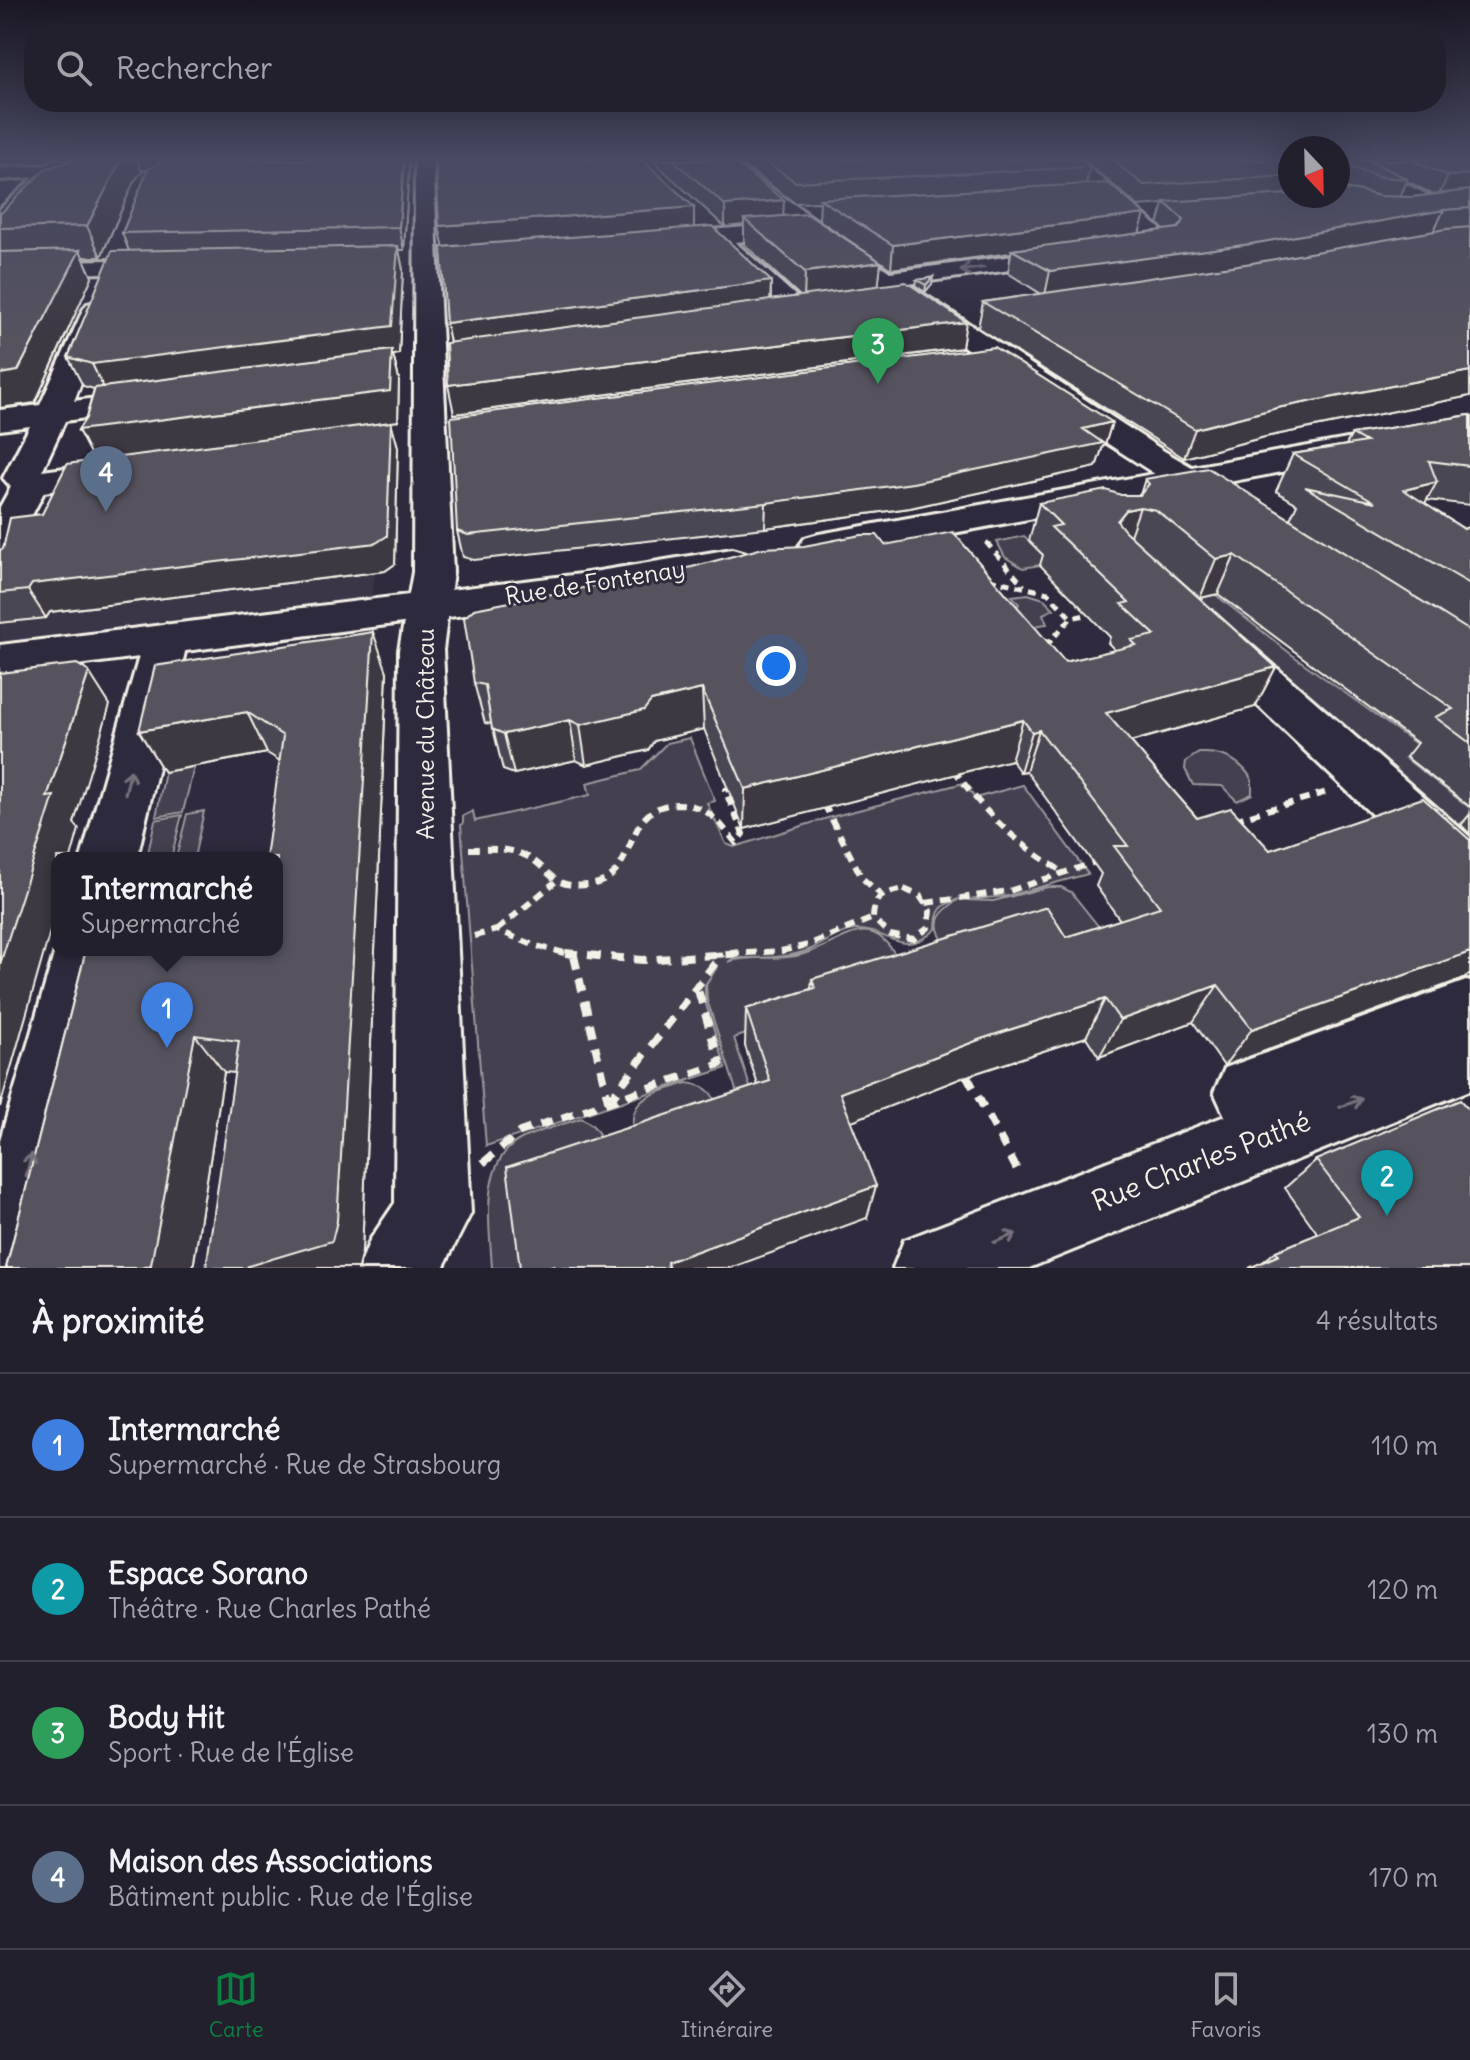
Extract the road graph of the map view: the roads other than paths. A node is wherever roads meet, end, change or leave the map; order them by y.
1 (425, 219) edge
2 (816, 219) edge
3 (1137, 219) edge
4 (820, 220) junction
5 (711, 229) junction
6 (639, 243) edge
7 (116, 259) junction
8 (453, 259) edge
9 (426, 260) junction
10 (399, 261) edge
11 (196, 265) edge
12 (0, 269) edge
13 (879, 290) junction
14 (827, 307) edge
15 (797, 311) junction
16 (766, 316) edge
17 (984, 316) edge
18 (947, 321) junction
19 (998, 355) junction
20 (439, 360) junction
21 (954, 361) edge
22 (396, 366) dead end
23 (181, 395) edge
24 (53, 413) junction
25 (0, 420) edge
26 (1470, 427) edge
27 (145, 469) edge
28 (1186, 478) junction
29 (18, 496) edge
30 (1257, 523) edge
31 (0, 542) edge
32 (427, 606) junction
33 (1188, 614) edge
34 (166, 639) junction
35 (0, 660) edge
36 (111, 852) edge
37 (1470, 872) edge
38 (83, 956) edge
39 (1468, 1034) edge
40 (1249, 1092) dead end
41 (415, 1240) edge
42 (3, 1268) edge
43 (932, 1268) edge

1 - 9 street, Avenue du Château
2 - 4 street
3 -> 13 street
4 - 5 street
4 - 13 street
5 - 6 street
5 - 15 street
7 - 11 street
7 - 12 street
7 - 24 street
8 - 9 street
9 - 10 street
9 - 20 street, Avenue du Château
13 - 18 street
14 - 15 street
15 - 16 street
17 - 18 street
18 - 19 street
19 - 21 street
19 - 28 street
20 - 22 street
20 - 32 street, Avenue du Château
23 - 24 street
24 - 25 street
24 - 29 street
26 - 28 street, Rue de Fontenay
27 - 29 street
28 - 30 street
28 - 32 street, Rue de Fontenay
29 - 31 street
32 - 34 street, Rue de Fontenay
32 - 41 street, Avenue du Château
33 - 37 street
34 - 35 street, Rue de Fontenay
36 -> 34 street
42 -> 38 street
39 - 40 street
43 -> 39 street, Rue Charles Pathé

